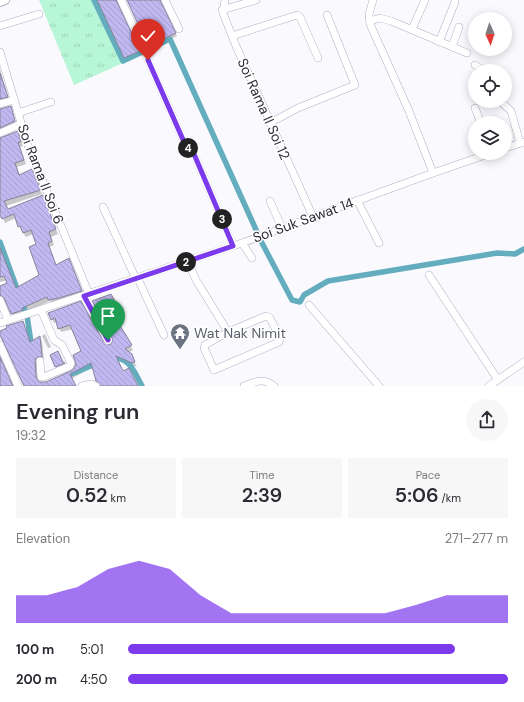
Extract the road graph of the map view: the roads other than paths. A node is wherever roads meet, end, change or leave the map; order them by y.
1 (6, 0) edge
2 (121, 0) edge
3 (165, 0) edge
4 (225, 0) edge
5 (256, 0) edge
6 (373, 0) edge
7 (425, 0) edge
8 (0, 2) edge
9 (456, 2) dead end
10 (222, 10) junction
11 (39, 14) dead end
12 (327, 15) dead end
13 (370, 22) junction
14 (0, 26) edge
15 (459, 27) dead end
16 (179, 28) dead end
17 (412, 29) junction
18 (232, 36) junction
19 (439, 42) junction
20 (143, 47) dead end
21 (452, 47) junction
22 (0, 52) edge
23 (467, 53) dead end
24 (318, 58) dead end
25 (148, 60) dead end
26 (14, 100) junction
27 (51, 102) dead end
28 (0, 104) edge
29 (475, 108) dead end
30 (508, 108) edge
31 (18, 113) junction
32 (478, 116) edge
33 (270, 123) junction
34 (21, 124) junction
35 (0, 133) edge
36 (522, 142) edge
37 (512, 146) edge
38 (470, 160) edge
39 (433, 172) junction
40 (358, 200) junction
41 (270, 201) dead end
42 (103, 207) dead end
43 (313, 217) junction
44 (282, 228) junction
45 (242, 243) junction
46 (379, 243) dead end
47 (233, 246) junction
48 (252, 258) dead end
49 (188, 262) junction
50 (430, 275) dead end
51 (137, 279) junction
52 (86, 295) junction
53 (0, 300) edge
54 (309, 305) dead end
55 (41, 310) junction
56 (8, 320) junction
57 (0, 323) edge
58 (228, 332) junction
59 (164, 335) dead end
60 (108, 340) dead end
61 (0, 345) edge
62 (40, 361) dead end
63 (524, 362) edge
64 (498, 380) junction
65 (18, 386) edge
66 (82, 386) edge
67 (96, 386) edge
68 (244, 386) edge
69 (274, 386) edge
70 (379, 386) edge
71 (489, 386) edge

1 - 8 main road
2 - 20 street
3 - 16 street
4 - 10 street
5 - 10 street
6 - 13 street
7 - 17 street
9 - 19 street
10 - 18 street, Soi Rama II Soi 12
11 - 14 street
12 - 33 street
13 - 17 street
13 - 39 street
15 - 21 street
17 - 19 street
18 - 24 street
18 - 33 street, Soi Rama II Soi 12
19 - 21 street
21 - 23 street
22 - 26 street, Soi Rama II Soi 6
25 - 47 street
26 - 28 street
26 - 31 street, Soi Rama II Soi 6
27 - 31 street
29 - 32 street
30 - 36 street
31 - 34 street, Soi Rama II Soi 6
33 - 43 street, Soi Rama II Soi 12
34 - 35 street
34 - 52 street, Soi Rama II Soi 6
36 - 37 street
38 - 39 street, Soi Suk Sawat 14
39 - 40 street, Soi Suk Sawat 14
40 - 43 street, Soi Suk Sawat 14
40 - 46 street
41 - 44 street
42 - 51 street
43 - 44 street, Soi Suk Sawat 14
44 - 45 street, Soi Suk Sawat 14
45 - 47 street, Soi Suk Sawat 14
45 - 48 street
47 - 49 street, Soi Suk Sawat 14
49 - 51 street, Soi Suk Sawat 14
49 - 58 street
50 - 64 street
51 - 52 street, Soi Suk Sawat 14
51 - 59 street
52 - 55 street, Soi Suk Sawat 14
52 - 60 street, Soi Rama II Soi 6
53 - 56 street
54 - 70 street
55 - 56 street, Soi Suk Sawat 14
55 - 62 street
56 - 57 street, Soi Suk Sawat 14
58 - 58 street
61 - 65 street
63 - 64 street
64 - 71 street
66 - 67 street
68 - 69 street

